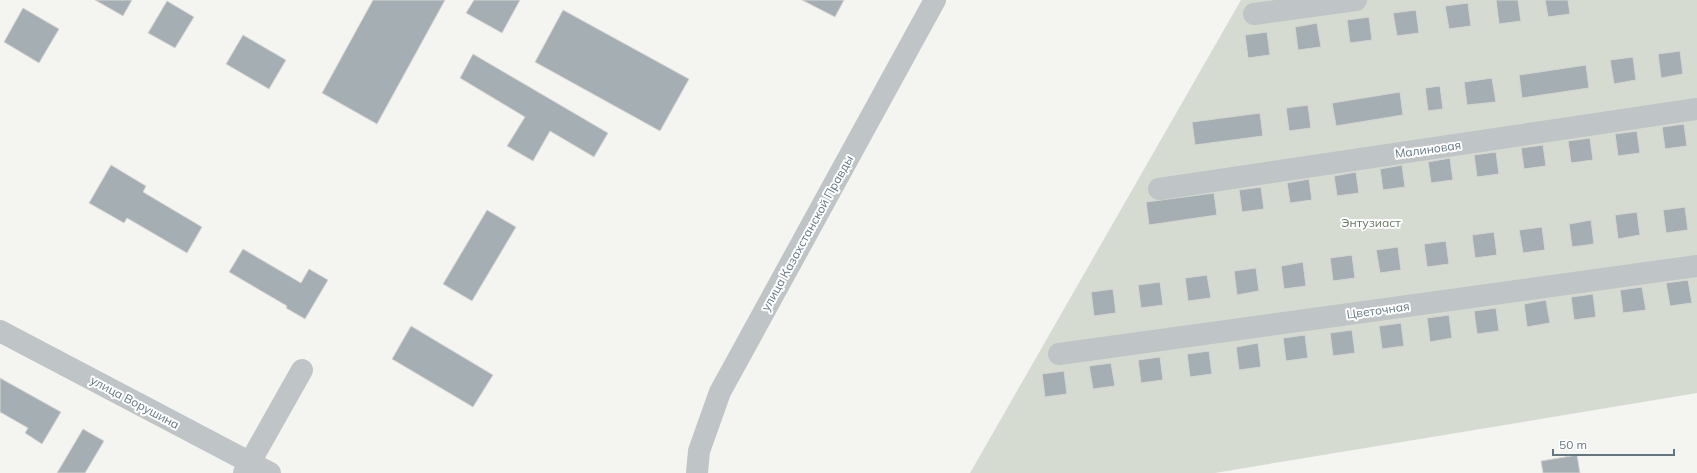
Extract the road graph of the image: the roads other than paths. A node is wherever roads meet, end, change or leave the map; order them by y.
1 (935, 0) edge
2 (1356, 0) edge
3 (1254, 14) dead end
4 (1697, 110) edge
5 (1159, 189) dead end
6 (1697, 266) edge
7 (0, 331) edge
8 (1059, 354) dead end
9 (302, 370) dead end
10 (247, 468) edge
11 (270, 473) edge
12 (698, 473) edge

1 - 12 street, улица Казахстанской Правды
2 - 3 street
4 - 5 street, Малиновая
6 - 8 street, Цветочная
7 - 10 street, улица Ворушина
9 - 10 street
10 - 11 street, улица Ворушина

